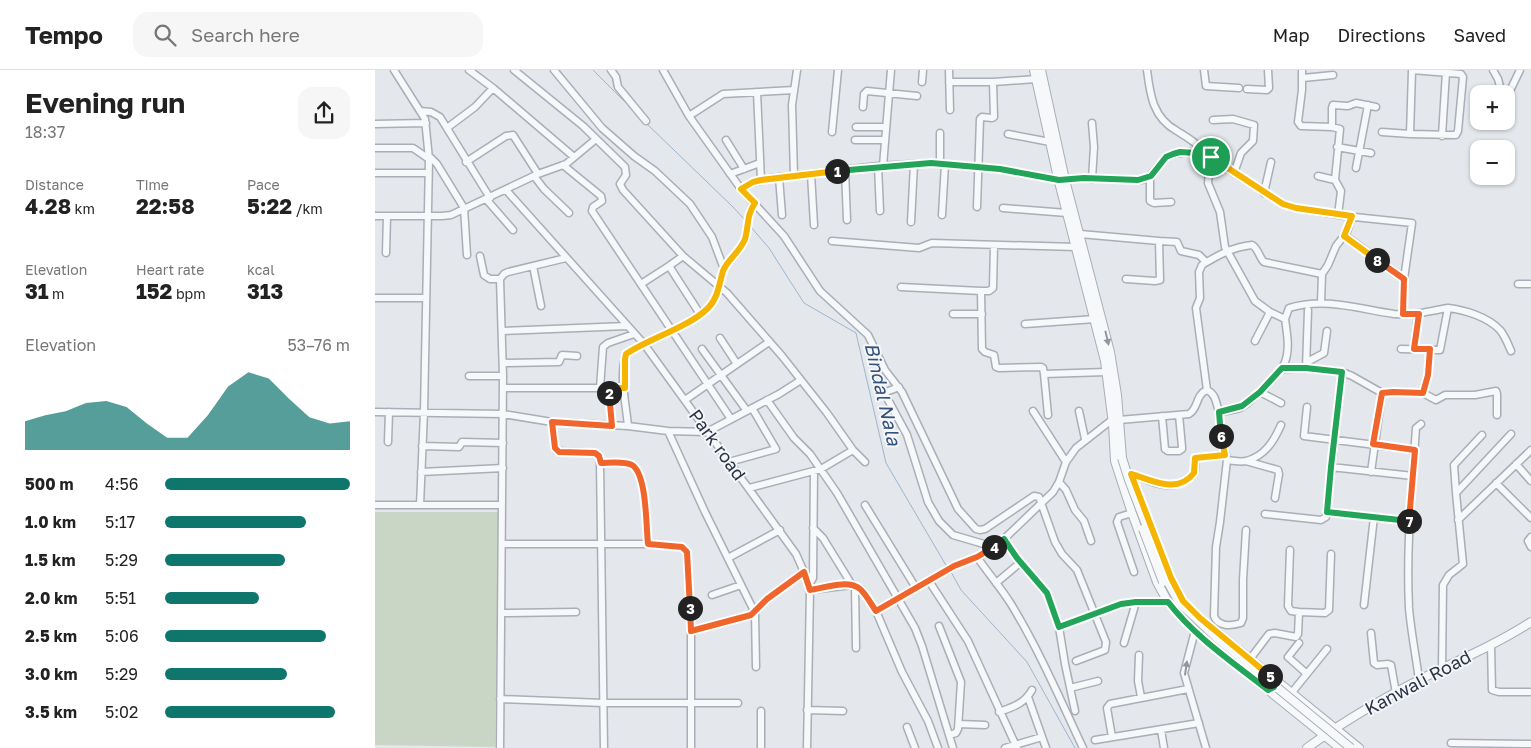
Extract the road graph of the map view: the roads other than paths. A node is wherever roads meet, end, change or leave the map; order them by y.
1 (394, 70) edge
2 (469, 70) edge
3 (514, 70) edge
4 (554, 70) edge
5 (611, 70) edge
6 (663, 70) edge
7 (797, 70) edge
8 (838, 70) edge
9 (891, 70) edge
10 (923, 70) edge
11 (949, 70) edge
12 (1034, 70) edge
13 (1041, 70) edge
14 (1147, 70) edge
15 (1205, 70) edge
16 (1268, 70) edge
17 (1302, 70) edge
18 (1412, 70) edge
19 (1493, 70) edge
20 (1520, 70) edge
21 (1446, 72) junction
22 (1333, 75) dead end
23 (1303, 78) junction
24 (1036, 79) junction
25 (921, 82) dead end
26 (949, 82) junction
27 (993, 82) junction
28 (1500, 85) edge
29 (1513, 85) edge
30 (493, 88) junction
31 (1239, 88) dead end
32 (794, 90) junction
33 (1247, 90) dead end
34 (757, 92) junction
35 (888, 93) junction
36 (917, 96) dead end
37 (1368, 105) junction
38 (863, 107) dead end
39 (1376, 107) dead end
40 (950, 110) dead end
41 (420, 111) junction
42 (689, 116) junction
43 (646, 120) dead end
44 (1213, 120) dead end
45 (426, 123) junction
46 (1092, 123) dead end
47 (375, 124) edge
48 (856, 127) dead end
49 (885, 127) junction
50 (1332, 127) junction
51 (447, 128) junction
52 (832, 132) dead end
53 (1382, 132) dead end
54 (940, 133) dead end
55 (1008, 134) dead end
56 (1410, 134) junction
57 (1442, 136) junction
58 (596, 139) junction
59 (726, 140) dead end
60 (855, 140) dead end
61 (884, 140) junction
62 (1050, 142) junction
63 (375, 148) edge
64 (1337, 148) junction
65 (1359, 151) junction
66 (1371, 153) dead end
67 (1207, 156) junction
68 (428, 157) junction
69 (574, 157) junction
70 (466, 162) junction
71 (1271, 162) dead end
72 (760, 163) junction
73 (914, 164) junction
74 (942, 164) junction
75 (563, 165) junction
76 (881, 166) junction
77 (978, 167) junction
78 (1356, 168) dead end
79 (743, 169) junction
80 (845, 170) junction
81 (427, 172) junction
82 (375, 173) edge
83 (1234, 173) junction
84 (730, 174) junction
85 (811, 174) junction
86 (536, 175) junction
87 (795, 176) junction
88 (1151, 176) junction
89 (1318, 176) dead end
90 (779, 177) junction
91 (1092, 178) junction
92 (761, 180) junction
93 (1062, 180) junction
94 (1335, 180) junction
95 (741, 189) junction
96 (506, 190) junction
97 (1264, 193) junction
98 (488, 198) junction
99 (1171, 202) dead end
100 (755, 203) junction
101 (977, 207) dead end
102 (463, 208) junction
103 (1003, 208) dead end
104 (880, 210) dead end
105 (569, 213) dead end
106 (1067, 213) junction
107 (782, 214) dead end
108 (942, 215) dead end
109 (1339, 215) junction
110 (375, 216) edge
111 (387, 216) junction
112 (426, 216) junction
113 (1352, 216) junction
114 (847, 220) dead end
115 (911, 222) dead end
116 (814, 225) dead end
117 (513, 230) dead end
118 (1079, 234) junction
119 (1344, 236) junction
120 (1159, 241) junction
121 (832, 242) dead end
122 (994, 245) junction
123 (1076, 247) junction
124 (1227, 250) junction
125 (386, 253) dead end
126 (467, 255) dead end
127 (481, 256) dead end
128 (683, 256) junction
129 (566, 258) junction
130 (1206, 262) junction
131 (533, 266) junction
132 (669, 266) junction
133 (724, 269) junction
134 (1322, 274) junction
135 (501, 279) junction
136 (1127, 279) dead end
137 (1404, 279) junction
138 (641, 284) junction
139 (1518, 284) dead end
140 (1531, 284) edge
141 (720, 288) junction
142 (901, 288) dead end
143 (981, 291) junction
144 (375, 298) edge
145 (425, 298) junction
146 (1321, 303) junction
147 (541, 306) dead end
148 (1448, 308) junction
149 (1308, 310) dead end
150 (1270, 312) junction
151 (700, 314) junction
152 (953, 314) dead end
153 (982, 314) junction
154 (1403, 314) junction
155 (1419, 314) junction
156 (1095, 319) junction
157 (1285, 319) junction
158 (1025, 324) dead end
159 (627, 326) junction
160 (672, 330) junction
161 (502, 331) junction
162 (1327, 331) dead end
163 (634, 334) junction
164 (720, 338) dead end
165 (1255, 341) dead end
166 (769, 342) junction
167 (644, 344) junction
168 (702, 349) dead end
169 (1401, 349) dead end
170 (1414, 349) junction
171 (1430, 349) junction
172 (1511, 351) dead end
173 (577, 356) dead end
174 (503, 363) junction
175 (737, 364) junction
176 (1306, 365) junction
177 (1282, 368) junction
178 (1106, 372) junction
179 (1342, 372) junction
180 (1044, 374) junction
181 (721, 375) junction
182 (469, 376) dead end
183 (503, 376) junction
184 (801, 380) junction
185 (708, 385) junction
186 (899, 387) junction
187 (503, 388) junction
188 (600, 388) junction
189 (609, 388) junction
190 (625, 388) junction
191 (1207, 390) junction
192 (1260, 392) junction
193 (1382, 393) junction
194 (1423, 393) junction
195 (685, 400) junction
196 (767, 400) junction
197 (1281, 403) dead end
198 (1307, 407) dead end
199 (749, 410) junction
200 (1079, 411) dead end
201 (375, 412) edge
202 (389, 412) junction
203 (423, 412) junction
204 (1033, 412) dead end
205 (1219, 412) junction
206 (503, 414) junction
207 (1048, 415) dead end
208 (1179, 415) junction
209 (1497, 415) dead end
210 (1162, 416) junction
211 (731, 419) junction
212 (1116, 420) junction
213 (552, 422) junction
214 (1421, 424) dead end
215 (1281, 425) dead end
216 (612, 426) junction
217 (628, 426) junction
218 (668, 431) junction
219 (707, 432) junction
220 (1511, 434) dead end
221 (1482, 435) dead end
222 (1085, 439) junction
223 (1334, 439) junction
224 (388, 442) dead end
225 (503, 443) junction
226 (1373, 444) junction
227 (422, 446) junction
228 (853, 450) junction
229 (1415, 450) junction
230 (1531, 450) edge
231 (1119, 455) junction
232 (1226, 458) junction
233 (1246, 461) junction
234 (729, 462) junction
235 (865, 462) dead end
236 (1066, 462) junction
237 (601, 463) junction
238 (1516, 464) junction
239 (1331, 467) junction
240 (503, 468) junction
241 (817, 470) junction
242 (421, 472) junction
243 (1371, 472) junction
244 (1131, 474) junction
245 (1413, 476) junction
246 (1531, 481) edge
247 (1059, 482) junction
248 (1496, 483) junction
249 (749, 488) junction
250 (1456, 493) junction
251 (1275, 498) dead end
252 (1042, 502) junction
253 (375, 505) edge
254 (420, 505) junction
255 (502, 505) junction
256 (865, 505) dead end
257 (1327, 512) junction
258 (1132, 513) junction
259 (1265, 514) dead end
260 (1374, 517) junction
261 (1531, 518) edge
262 (1458, 520) junction
263 (1411, 521) junction
264 (813, 528) junction
265 (779, 530) junction
266 (1246, 530) dead end
267 (1531, 537) edge
268 (1004, 539) junction
269 (1091, 541) dead end
270 (502, 544) junction
271 (601, 544) junction
272 (648, 544) junction
273 (994, 547) junction
274 (1531, 547) edge
275 (1290, 550) dead end
276 (1331, 554) dead end
277 (977, 557) junction
278 (728, 558) junction
279 (1021, 562) junction
280 (804, 572) junction
281 (1134, 572) dead end
282 (929, 580) junction
283 (995, 582) junction
284 (741, 585) junction
285 (853, 585) junction
286 (809, 587) junction
287 (916, 588) junction
288 (711, 595) dead end
289 (899, 598) junction
290 (1136, 602) junction
291 (1168, 602) junction
292 (1364, 605) dead end
293 (876, 611) junction
294 (577, 612) dead end
295 (1299, 612) junction
296 (501, 613) junction
297 (755, 613) junction
298 (1094, 613) junction
299 (1531, 622) edge
300 (939, 626) dead end
301 (1059, 627) junction
302 (691, 631) junction
303 (1195, 631) junction
304 (1371, 632) dead end
305 (1299, 642) dead end
306 (1124, 643) dead end
307 (1491, 645) junction
308 (855, 648) dead end
309 (1327, 649) dead end
310 (1139, 655) dead end
311 (1250, 659) junction
312 (1076, 660) dead end
313 (756, 666) dead end
314 (1442, 669) junction
315 (1307, 674) junction
316 (1419, 680) junction
317 (1098, 681) dead end
318 (1277, 681) junction
319 (1070, 688) junction
320 (1188, 689) junction
321 (1032, 690) dead end
322 (1268, 690) junction
323 (1531, 692) edge
324 (1291, 693) junction
325 (1395, 693) junction
326 (1028, 697) junction
327 (1141, 697) junction
328 (500, 699) junction
329 (603, 703) junction
330 (691, 703) junction
331 (738, 703) dead end
332 (1285, 703) junction
333 (807, 710) junction
334 (761, 711) dead end
335 (843, 711) dead end
336 (999, 712) junction
337 (1075, 712) dead end
338 (1199, 722) junction
339 (959, 724) junction
340 (985, 724) dead end
341 (907, 727) dead end
342 (1334, 728) junction
343 (1161, 730) junction
344 (949, 735) junction
345 (1324, 735) junction
346 (1042, 737) junction
347 (1112, 737) junction
348 (1095, 740) dead end
349 (1451, 743) dead end
350 (1531, 744) edge
351 (1016, 747) edge
352 (500, 748) edge
353 (604, 748) edge
354 (691, 748) edge
355 (761, 748) edge
356 (807, 748) edge
357 (915, 748) edge
358 (937, 748) edge
359 (953, 748) edge
360 (1007, 748) edge
361 (1046, 748) edge
362 (1083, 748) edge
363 (1164, 748) edge
364 (1207, 748) edge
365 (1307, 748) edge
366 (1340, 748) edge
367 (1347, 748) edge
368 (1351, 748) edge
369 (1359, 748) edge

1 - 41 street
2 - 30 street
3 - 58 street
4 - 133 street
5 - 43 street
6 - 42 street
7 - 32 street
8 - 52 street
9 - 35 street
10 - 25 street
11 - 26 street
12 - 24 street
13 - 93 street
14 - 67 street
15 - 31 street
16 - 33 street
17 - 23 street
18 - 21 street
18 - 56 street
19 - 28 street
20 - 29 street
21 - 57 street
21 - 57 street
22 - 23 street
23 - 50 street
24 - 27 street
24 - 62 street
26 - 27 street
26 - 40 street
27 - 77 street
30 - 51 street
30 - 69 street
32 - 34 street
32 - 87 street
34 - 42 street
34 - 72 street
35 - 36 street
35 - 38 street
35 - 49 street
37 - 39 street
37 - 50 street
37 - 65 street
41 - 45 street
41 - 51 street
42 - 84 street
44 - 83 street
45 - 47 street
45 - 68 street
46 - 91 street
48 - 49 street
49 - 61 street
50 - 64 street
51 - 70 street
53 - 56 street
54 - 74 street
55 - 62 street
56 - 57 street
58 - 69 street
58 - 128 street
59 - 79 street
60 - 61 street
61 - 76 street
62 - 93 street
63 - 68 street
64 - 65 street
64 - 94 street
65 - 66 street
65 - 78 street
67 - 83 street
67 - 88 street
67 - 124 street
68 - 81 street
68 - 102 street
69 - 75 street
70 - 86 street
70 - 98 street
71 - 97 street
72 - 79 street
72 - 92 street
73 - 74 street
73 - 76 street
73 - 115 street
74 - 77 street
74 - 108 street
75 - 86 street
75 - 138 street
76 - 80 street
76 - 104 street
77 - 93 street
77 - 101 street
79 - 84 street
80 - 85 street
80 - 114 street
81 - 82 street
81 - 112 street
83 - 97 street
84 - 95 street
85 - 87 street
85 - 116 street
86 - 96 street
86 - 105 street
87 - 90 street
88 - 91 street
88 - 99 street
89 - 94 street
90 - 92 street
90 - 107 street
91 - 93 street
92 - 95 street
93 - 106 street
93 - 118 street
94 - 109 street
95 - 100 street
96 - 98 street
96 - 129 street, Park road
97 - 109 street
98 - 102 street
98 - 117 street
100 - 133 street
100 - 186 street
102 - 112 street
102 - 126 street
103 - 106 street
106 - 123 street
109 - 113 street
110 - 111 street
111 - 112 street
111 - 125 street
112 - 145 street
113 - 119 street
113 - 137 street
118 - 120 street
118 -> 212 street
119 - 134 street
119 - 137 street
120 - 130 street
120 - 136 street
121 - 122 street
122 - 123 street
122 - 143 street
123 - 156 street
124 - 130 street
124 - 134 street
124 - 150 street
127 - 135 street
128 - 132 street
128 - 141 street
129 - 131 street
129 - 159 street, Park road
130 - 191 street
131 - 135 street
131 - 147 street
132 - 138 street
132 - 151 street
133 - 141 street
134 - 146 street
135 - 161 street
137 - 154 street
138 - 160 street
139 - 140 street
141 - 151 street
141 - 166 street
142 - 143 street
143 - 153 street
144 - 145 street
145 - 203 street
146 - 154 street
146 - 157 street
148 - 155 street
148 - 171 street
148 - 172 street
149 - 176 street
150 - 157 street
150 - 165 street
151 - 160 street
152 - 153 street
153 - 180 street
154 - 155 street
155 - 170 street
156 - 158 street
156 - 178 street
157 - 177 street
159 - 161 street
159 - 163 street, Park road
160 - 167 street
160 - 185 street
161 - 174 street
162 - 176 street
163 - 167 street, Park road
163 - 188 street
164 - 175 street
166 - 175 street
166 - 184 street
167 - 190 street
167 - 195 street, Park road
168 - 181 street
169 - 170 street
170 - 171 street
171 - 194 street
173 - 174 street
174 - 183 street
175 - 181 street
176 - 177 street
176 - 179 street
177 - 192 street
178 - 180 street
178 - 212 street
179 - 193 street
179 - 223 street
180 - 207 street
181 - 185 street
181 - 199 street
182 - 183 street
183 - 187 street
184 - 196 street
184 - 228 street
185 - 195 street
185 - 211 street
186 - 252 street
186 - 273 street
187 - 188 street
187 - 206 street
188 - 189 street
189 - 190 street
189 - 216 street
190 - 217 street
191 - 205 street
191 - 208 street
192 - 197 street
192 - 205 street
193 - 194 street
193 - 226 street
194 - 209 street
195 - 219 street, Park road
196 - 199 street
196 - 241 street
198 - 223 street
199 - 211 street
199 - 234 street
200 - 222 street
201 - 202 street
202 - 203 street
202 - 224 street
203 - 206 street
203 - 227 street
204 - 236 street
205 - 232 street
206 - 213 street
206 - 225 street
208 - 210 street
208 - 210 street
210 - 212 street
211 - 219 street
212 - 222 street
212 - 231 street
213 - 216 street
213 - 237 street
214 - 229 street
215 - 233 street
216 - 217 street
217 - 218 street
218 - 219 street
218 - 278 street
219 - 234 street, Park road
220 - 250 street
221 - 250 street
222 - 236 street
223 - 226 street
223 - 239 street
225 - 227 street
225 - 240 street
226 - 229 street
226 - 243 street
227 - 242 street
228 - 235 street
228 - 241 street
229 - 245 street
230 - 238 street
231 - 244 street
231 - 258 street
231 - 367 street, bridge
231 - 368 street, bridge
232 - 233 street
232 - 244 street
232 - 266 street
233 - 251 street
234 - 249 street, Park road
236 - 247 street
237 - 271 street
237 - 272 street
238 - 246 street
238 - 248 street
239 - 243 street
239 - 257 street
240 - 242 street
240 - 255 street
241 - 249 street
241 - 264 street
241 - 289 street
242 - 254 street
243 - 245 street
244 - 311 street
245 - 263 street
247 - 252 street
247 - 269 street
248 - 261 street
248 - 262 street
249 - 265 street, Park road
250 - 262 street
252 - 268 street
252 - 298 street
253 - 254 street
254 - 255 street
255 - 270 street
256 - 287 street
257 - 259 street
257 - 260 street
258 - 281 street
258 - 291 street
260 - 263 street
260 - 292 street
262 - 314 street
263 - 316 street
264 - 285 street
264 - 286 street
265 - 278 street
265 - 280 street, Park road
267 - 274 street
268 - 273 street
268 - 279 street
270 - 271 street
270 - 296 street
271 - 272 street
271 - 329 street
272 - 302 street
273 - 277 street
275 - 295 street
276 - 295 street
277 - 282 street
277 - 283 street
278 - 284 street
279 - 283 street
279 - 301 street
280 - 286 street, Park road
280 - 297 street
282 - 287 street
282 - 336 street
283 - 362 street
284 - 288 street
284 - 297 street
285 - 286 street
285 - 293 street
285 - 308 street
286 - 333 street, Park road
287 - 289 street
289 - 293 street
289 - 344 street
290 - 291 street
290 - 298 street
290 - 306 street
291 - 303 street
293 - 358 street
294 - 296 street
295 - 311 street
296 - 328 street
297 - 302 street
297 - 313 street
298 - 301 street
298 - 312 street
299 - 307 street, Kanwali Road
300 - 339 street
301 - 319 street
302 - 330 street
320 -> 303 street
303 - 322 street
304 - 325 street
305 - 315 street
307 - 314 street, Kanwali Road
307 - 323 street
309 - 315 street
310 - 327 street
311 - 318 street
314 - 316 street, Kanwali Road
315 - 324 street
316 - 325 street, Kanwali Road
317 - 319 street
318 - 322 street
318 - 324 street
319 - 337 street
320 - 327 street
320 - 338 street
321 - 326 street
322 - 332 street
324 - 332 street
324 - 342 street
325 - 342 street, Kanwali Road
326 - 336 street
326 - 346 street
327 - 347 street
328 - 329 street
328 - 352 street
329 - 330 street
329 - 353 street
330 - 331 street
330 - 354 street
332 - 345 street
333 - 335 street
333 - 356 street, Park road
334 - 355 street
336 - 351 street
338 - 343 street
338 - 364 street
339 - 340 street
339 - 344 street
341 - 357 street
342 - 345 street, Kanwali Road
342 - 369 street
343 - 347 street
343 - 363 street
344 - 359 street
345 - 365 street, Kanwali Road
345 - 366 street
346 - 351 street
346 - 361 street
347 - 348 street
349 - 350 street
351 - 360 street

